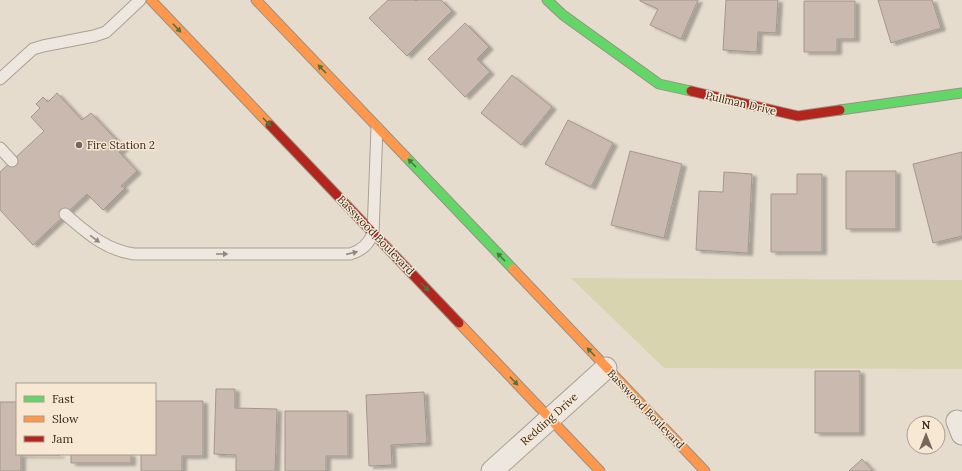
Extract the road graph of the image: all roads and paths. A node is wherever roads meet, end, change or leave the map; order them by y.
1 (140, 0) edge
2 (151, 0) edge
3 (256, 0) edge
4 (547, 0) edge
5 (0, 79) edge
6 (962, 93) edge
7 (377, 127) junction
8 (0, 148) edge
9 (12, 161) dead end
10 (65, 214) dead end
11 (373, 233) junction
12 (606, 368) junction
13 (550, 419) junction
14 (492, 471) edge
15 (600, 471) edge
16 (705, 471) edge

1 - 5 lane
2 -> 11 main road, Basswood Boulevard
7 -> 3 main road, Basswood Boulevard
4 - 6 main road, Pullman Drive
7 - 11 lane
12 -> 7 main road, Basswood Boulevard
8 - 9 lane
10 -> 11 lane
11 -> 13 main road, Basswood Boulevard
12 - 13 street, Redding Drive
12 - 16 main road, Basswood Boulevard
13 - 14 street, Redding Drive
13 - 15 main road, Basswood Boulevard

